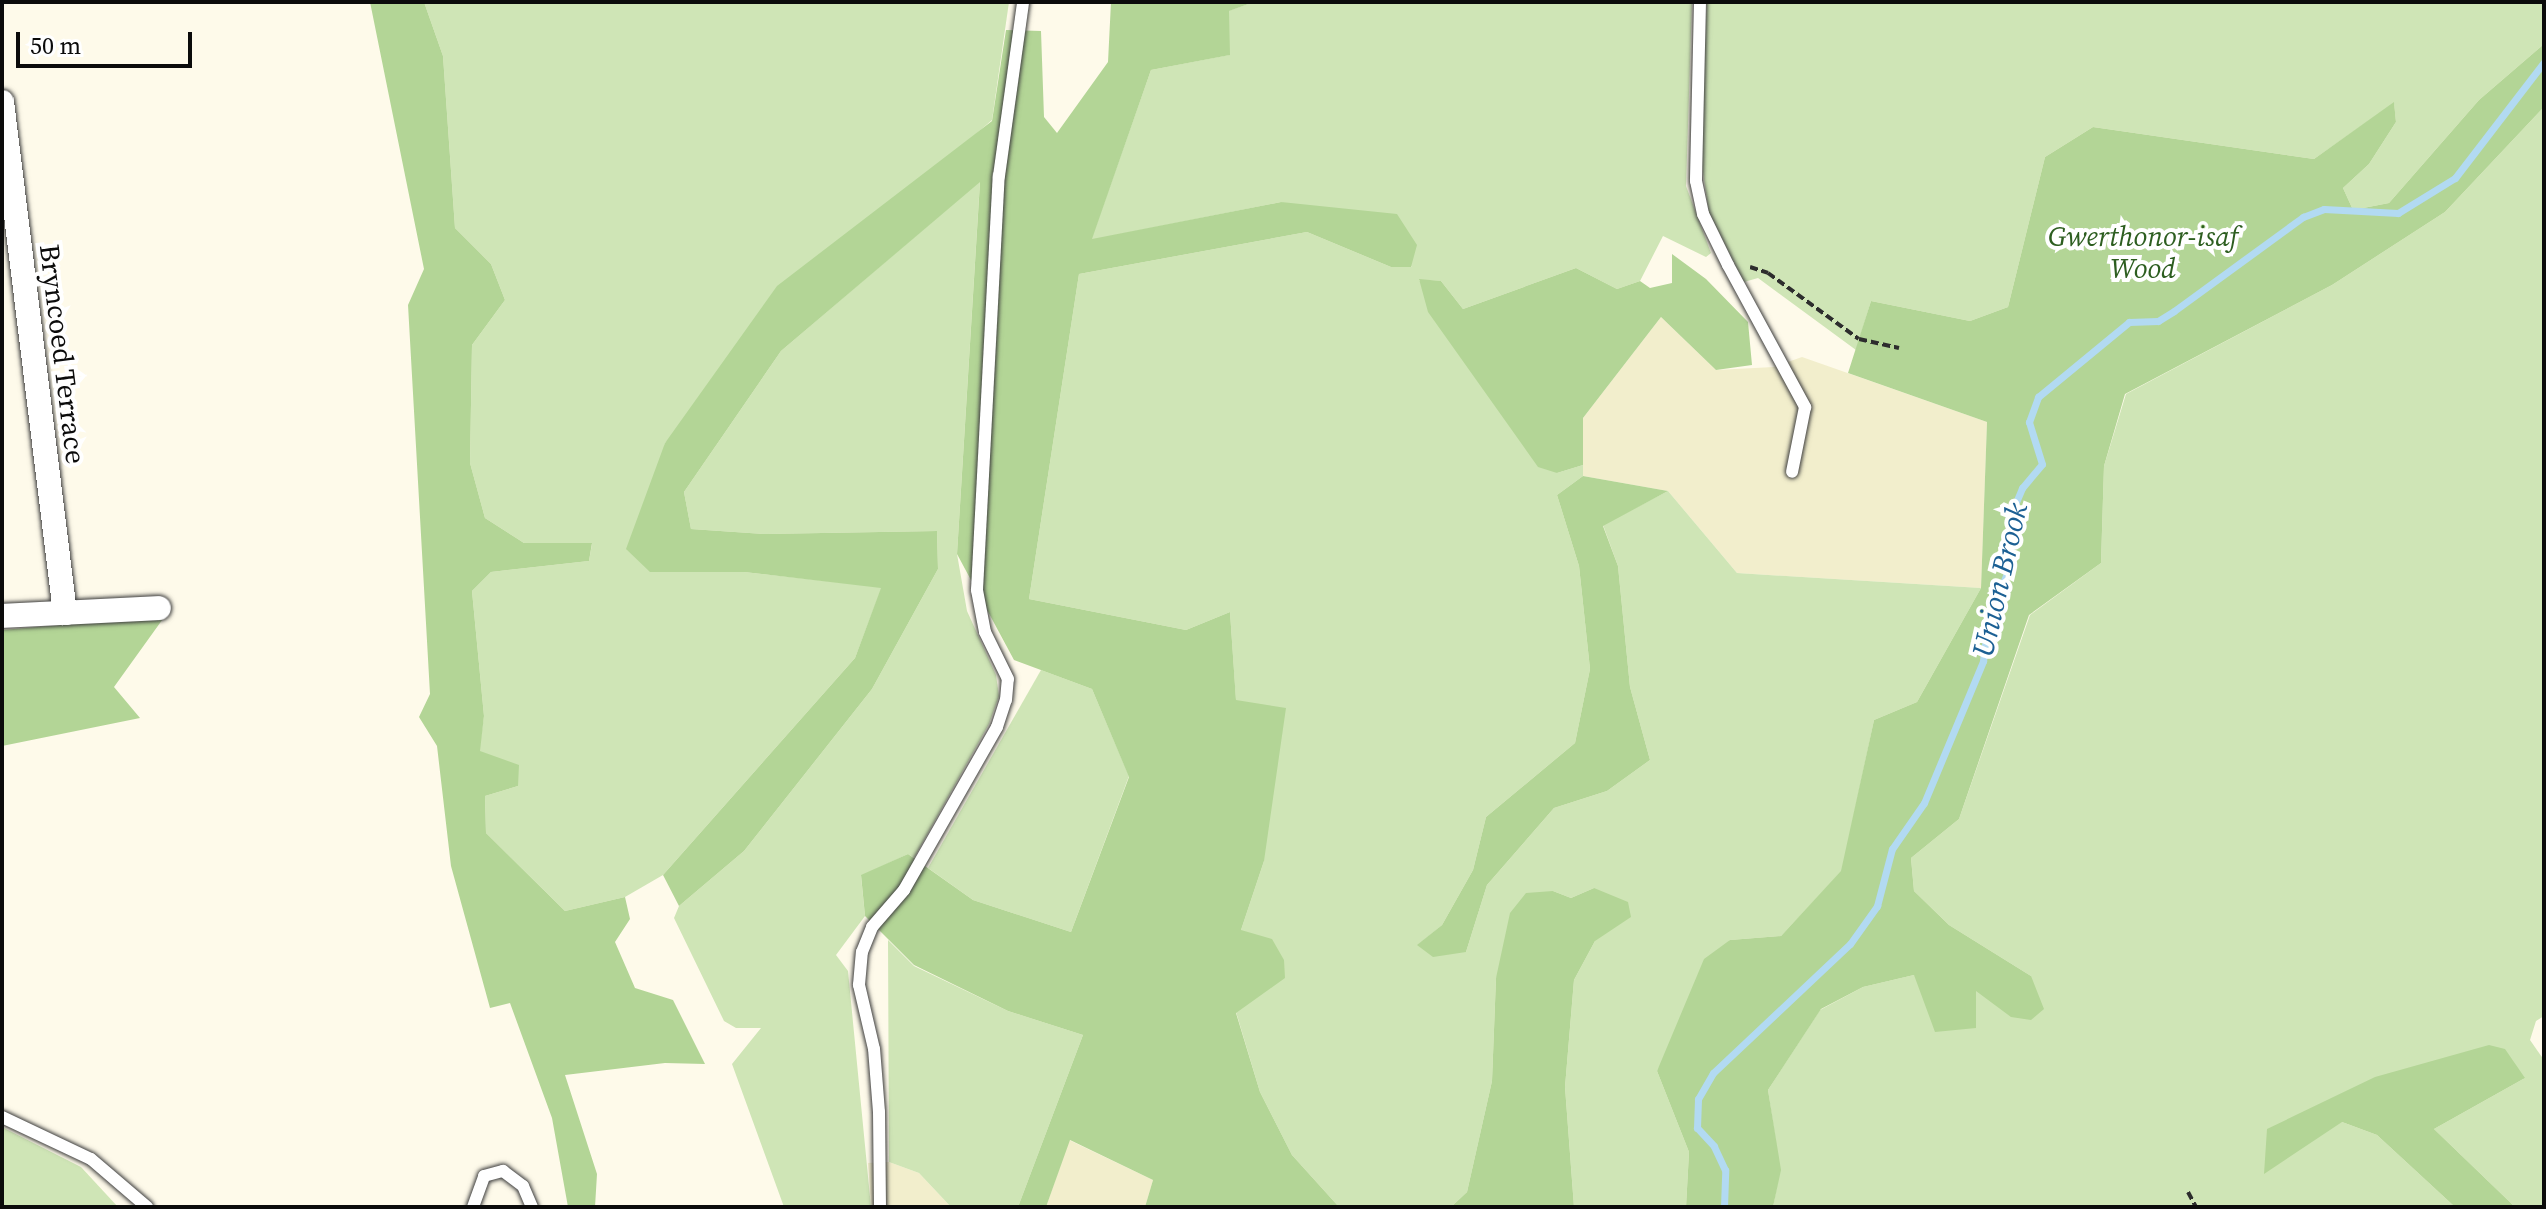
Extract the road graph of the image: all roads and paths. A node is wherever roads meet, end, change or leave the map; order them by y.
1 (1023, 2) edge
2 (1700, 2) edge
3 (2, 102) edge
4 (1728, 265) junction
5 (1899, 348) dead end
6 (1792, 472) dead end
7 (159, 608) dead end
8 (65, 613) junction
9 (2, 616) edge
10 (2, 1117) edge
11 (2188, 1192) dead end
12 (147, 1207) edge
13 (473, 1207) edge
14 (532, 1207) edge
15 (880, 1207) edge
16 (2196, 1207) edge

1 - 15 lane
2 - 4 lane
3 - 8 street, Bryncoed Terrace
4 - 5 path
4 - 6 lane
7 - 8 street
8 - 9 street
10 - 12 lane
11 - 16 path
13 - 14 lane

